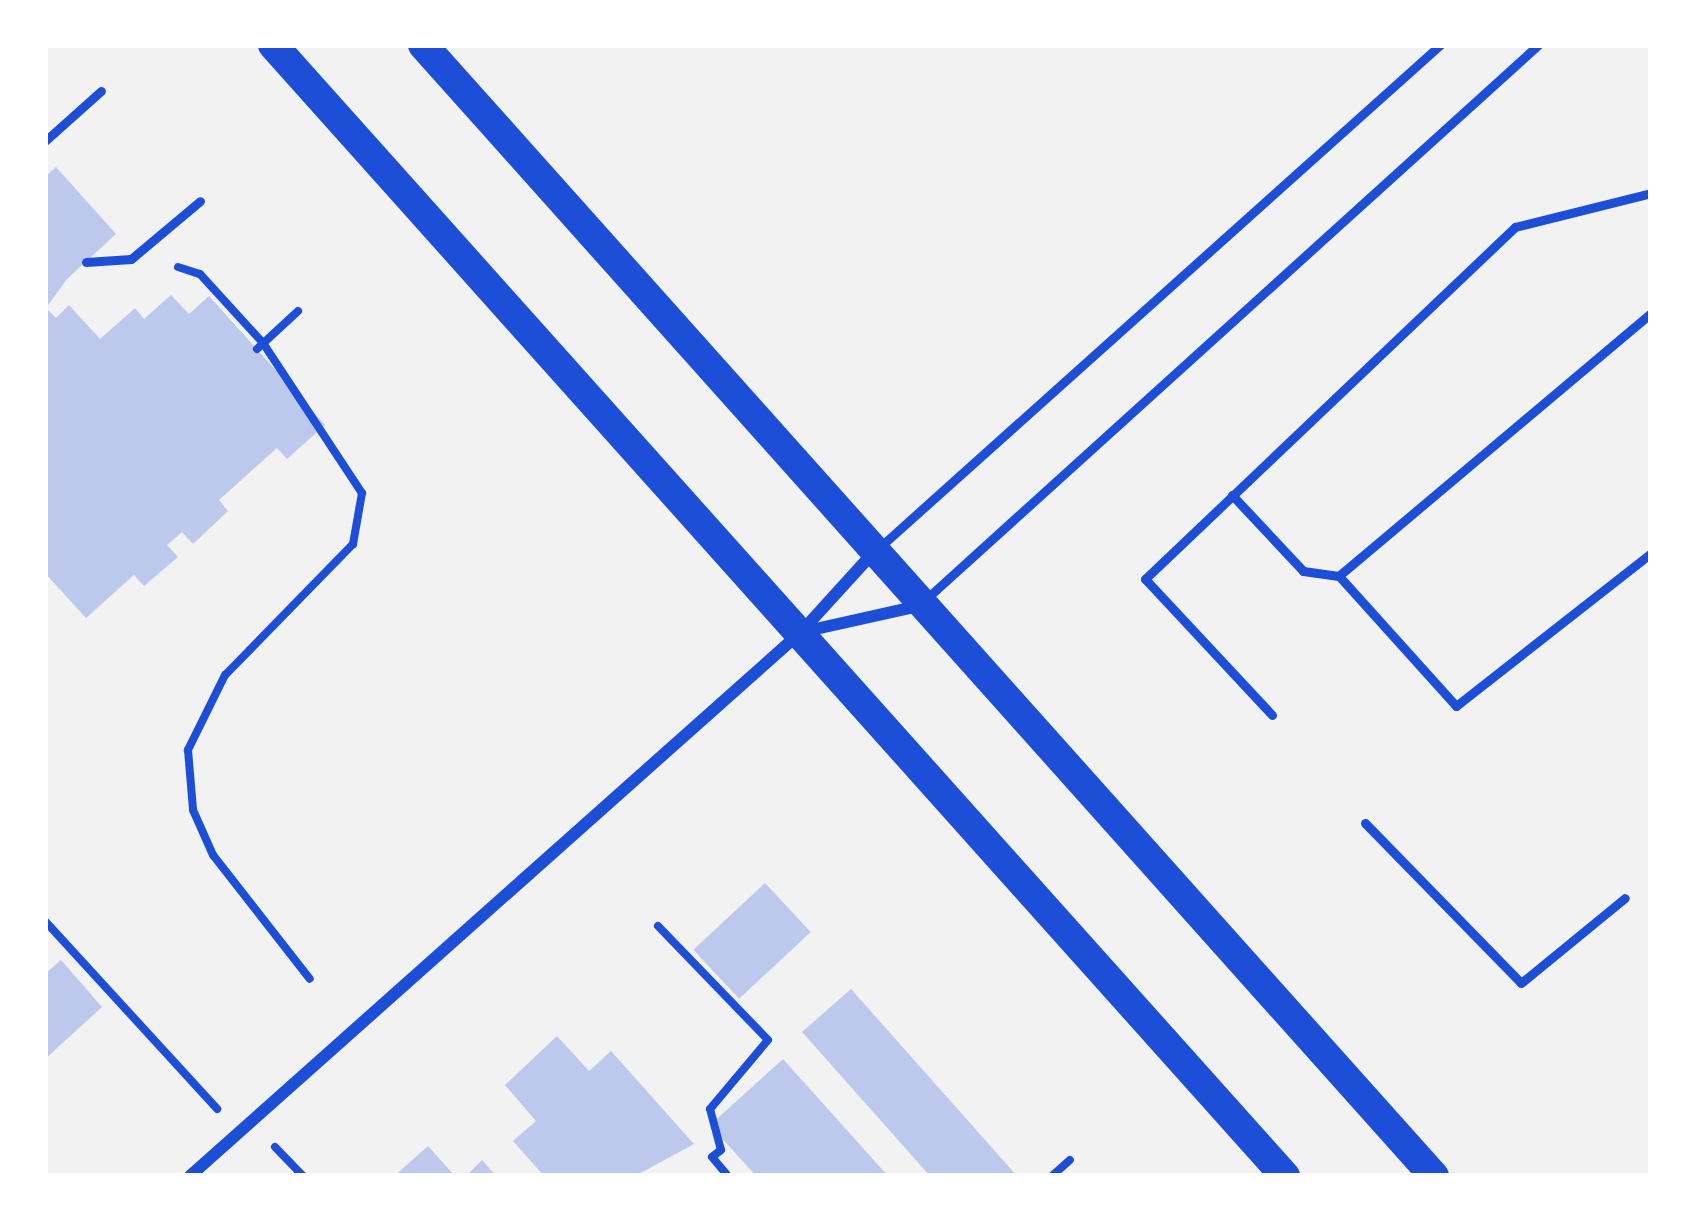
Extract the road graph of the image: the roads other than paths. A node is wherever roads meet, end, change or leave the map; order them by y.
1 (273, 45) edge
2 (423, 45) edge
3 (1440, 45) edge
4 (1538, 45) edge
5 (100, 91) dead end
6 (45, 141) edge
7 (1651, 193) edge
8 (200, 201) dead end
9 (86, 262) dead end
10 (1651, 313) edge
11 (1232, 496) junction
12 (872, 554) junction
13 (1651, 554) edge
14 (1339, 576) junction
15 (918, 606) junction
16 (801, 632) junction
17 (1271, 715) dead end
18 (1365, 823) dead end
19 (1625, 898) dead end
20 (190, 1176) edge
21 (1285, 1176) edge
22 (1434, 1176) edge

1 - 16 main road
2 - 12 main road
3 - 12 lane
4 - 15 lane
5 - 6 lane
7 - 11 lane
8 - 9 lane
10 - 14 lane
11 - 14 lane
11 - 17 lane
12 - 15 main road
12 - 16 street
13 - 14 lane
15 - 16 street
15 - 22 main road
16 - 20 street
16 - 21 main road
18 - 19 lane

